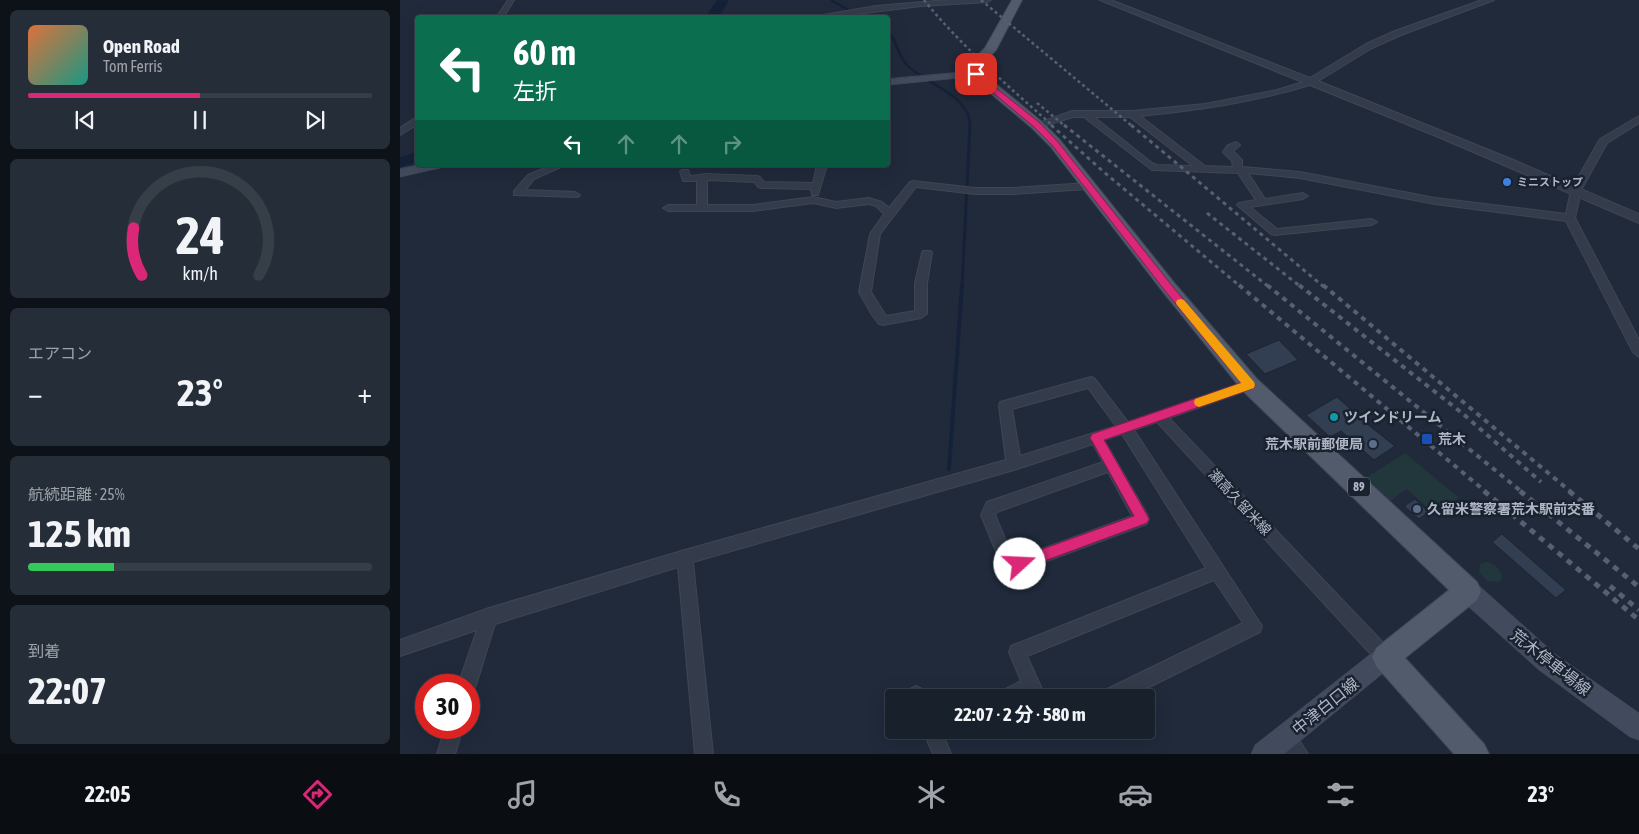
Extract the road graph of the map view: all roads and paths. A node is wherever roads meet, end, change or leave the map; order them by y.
1 (511, 0) edge
2 (988, 0) edge
3 (1017, 0) edge
4 (1104, 0) edge
5 (1490, 0) edge
6 (501, 15) edge
7 (826, 15) edge
8 (976, 74) junction
9 (890, 82) edge
10 (1310, 82) junction
11 (1086, 114) junction
12 (1132, 114) junction
13 (1639, 119) edge
14 (415, 122) edge
15 (1037, 125) junction
16 (400, 132) edge
17 (1236, 145) dead end
18 (425, 167) edge
19 (555, 167) edge
20 (822, 167) edge
21 (1202, 169) junction
22 (1240, 170) junction
23 (400, 172) edge
24 (685, 172) dead end
25 (702, 178) junction
26 (817, 186) junction
27 (1088, 186) junction
28 (1576, 190) junction
29 (575, 195) dead end
30 (1303, 196) dead end
31 (813, 200) junction
32 (1262, 202) junction
33 (668, 208) dead end
34 (702, 208) junction
35 (889, 213) junction
36 (1570, 218) junction
37 (1639, 219) edge
38 (1372, 222) dead end
39 (927, 253) dead end
40 (1639, 352) edge
41 (1250, 385) junction
42 (1160, 416) junction
43 (1125, 428) junction
44 (1096, 438) junction
45 (1014, 464) junction
46 (1112, 466) junction
47 (685, 557) junction
48 (1217, 571) junction
49 (1468, 591) junction
50 (489, 616) junction
51 (400, 648) edge
52 (1385, 657) junction
53 (471, 674) edge
54 (1034, 689) edge
55 (1125, 689) edge
56 (1639, 728) edge
57 (451, 739) edge
58 (937, 739) edge
59 (1293, 745) edge
60 (446, 754) edge
61 (704, 754) edge
62 (942, 754) edge
63 (1264, 754) edge
64 (1474, 754) edge

1 - 6 street
2 - 7 street
3 - 8 main road
4 - 10 street
5 - 10 street
8 - 9 main road
8 - 15 main road, 89
10 - 12 street
10 - 28 street
11 - 12 street
11 - 15 street
11 - 21 street
12 - 21 street
13 - 28 street
14 - 16 street
15 - 27 main road, 89
17 - 22 street
18 - 23 main road
19 - 29 street
20 - 26 street
21 - 22 street
22 - 32 street
22 - 36 street
24 - 25 street
25 - 26 street
25 - 34 street
26 - 31 street
27 - 35 street
27 - 41 main road, 89
28 - 36 street
28 - 37 street
30 - 32 street
31 - 34 street
31 - 35 street
32 - 38 street
33 - 34 street
35 - 39 street
36 - 40 street
41 - 42 street
41 - 49 main road, 89
42 - 43 street
42 - 52 street, 瀬高久留米線
43 - 44 street
43 - 45 street
43 - 48 street
44 - 45 street
44 - 46 street
45 - 47 street
46 - 46 street
47 - 50 street
47 - 61 street
48 - 54 street
48 - 55 street
49 - 52 main road
49 - 56 main road, 荒木停車場線
50 - 51 street
50 - 53 street
52 - 59 main road, 中津白口線
52 - 64 main road, 瀬高久留米線
57 - 60 street
58 - 62 street
59 - 63 main road, 中津白口線

